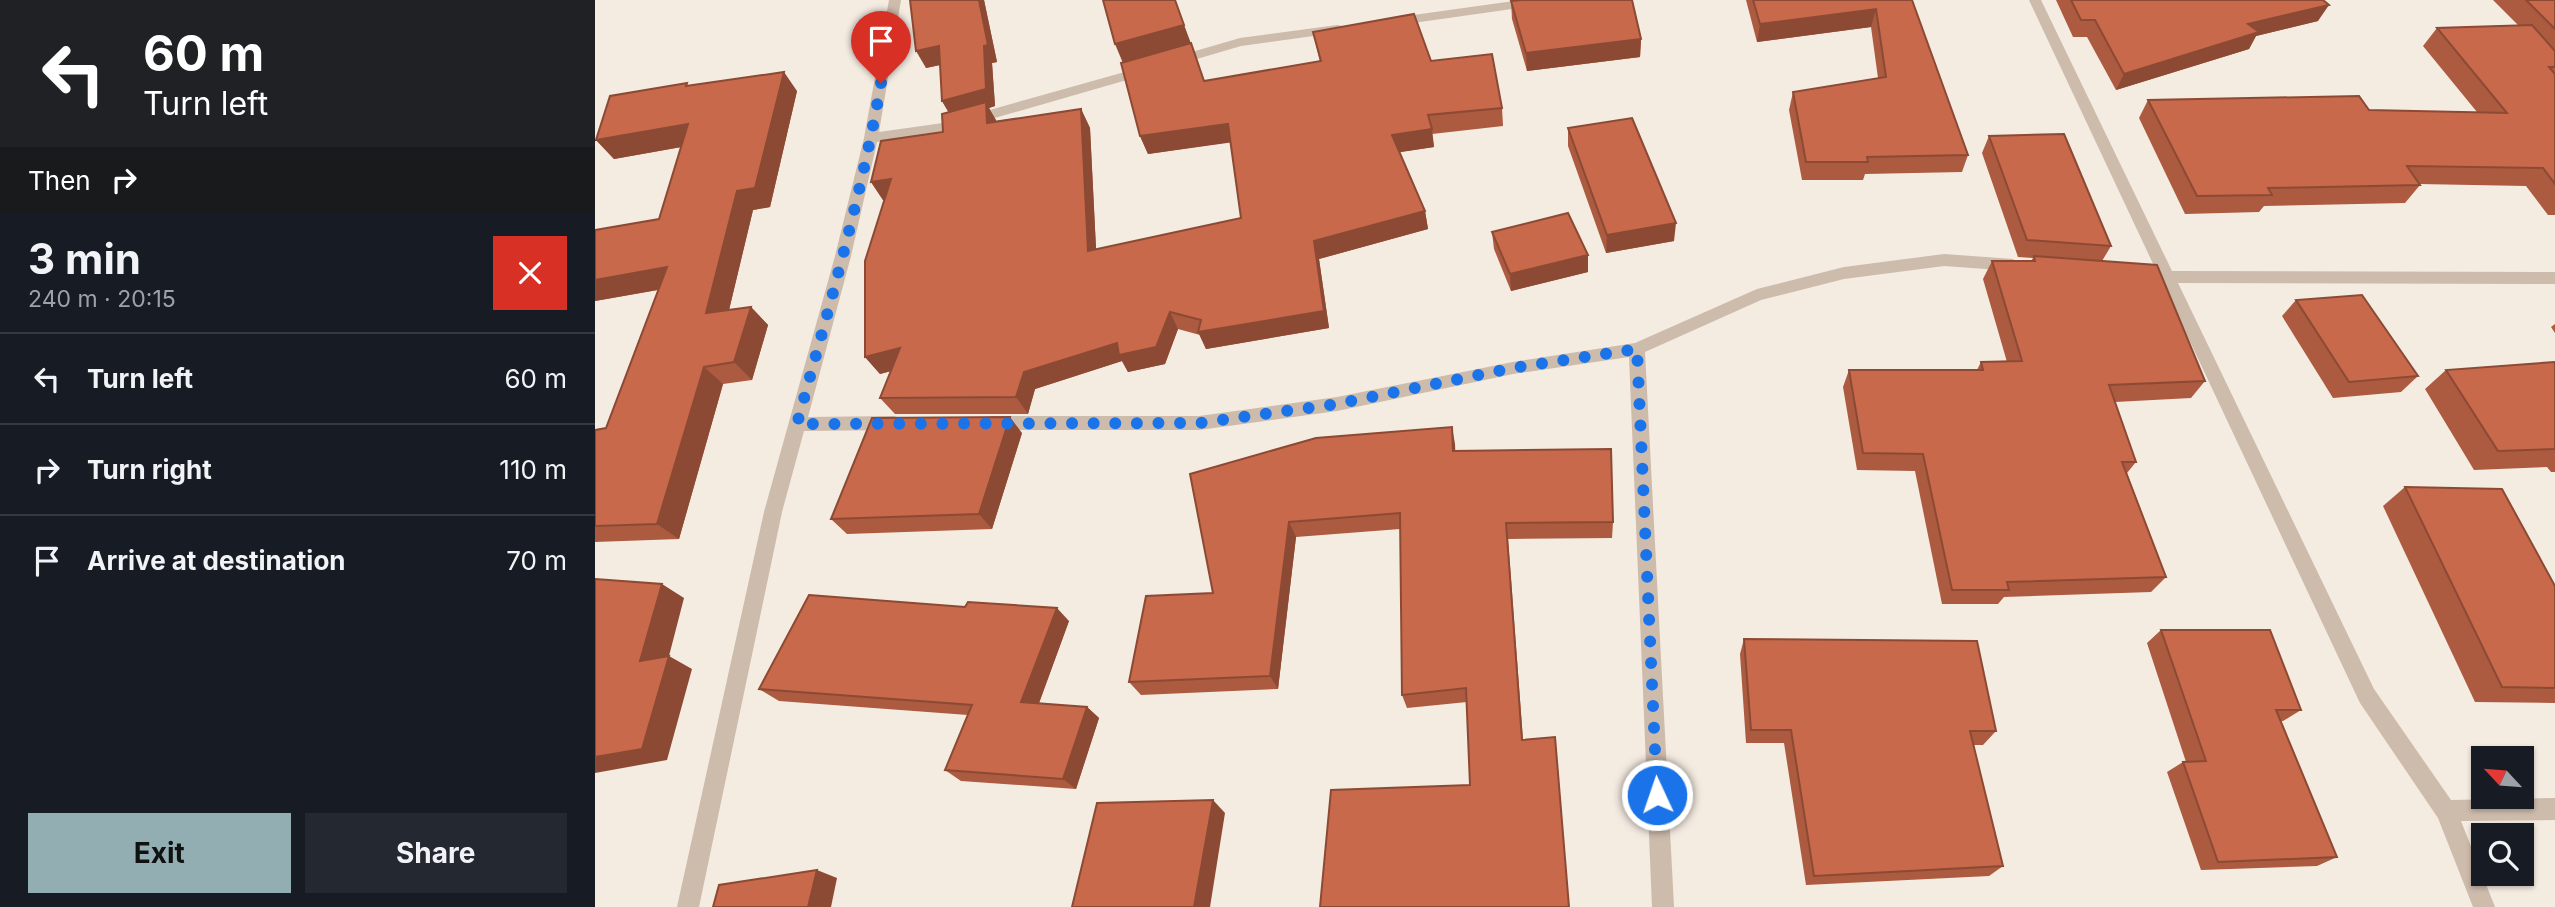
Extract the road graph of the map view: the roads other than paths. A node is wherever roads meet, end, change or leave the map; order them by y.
1 (895, 0) edge
2 (1548, 0) edge
3 (2035, 0) edge
4 (1378, 24) edge
5 (1350, 28) edge
6 (871, 138) junction
7 (2036, 267) edge
8 (2116, 273) edge
9 (2169, 277) junction
10 (2555, 278) edge
11 (1637, 349) junction
12 (977, 423) edge
13 (797, 424) junction
14 (908, 424) edge
15 (2555, 809) edge
16 (2446, 811) junction
17 (688, 907) edge
18 (1663, 907) edge
19 (2484, 907) edge

1 - 6 street
2 - 4 street
3 - 9 street
5 - 6 street
6 - 13 street
7 - 11 street
8 - 9 street
9 - 10 street
9 - 16 street
11 - 12 street
11 - 18 street
13 - 14 street
13 - 17 street
15 - 16 street
16 - 19 street

